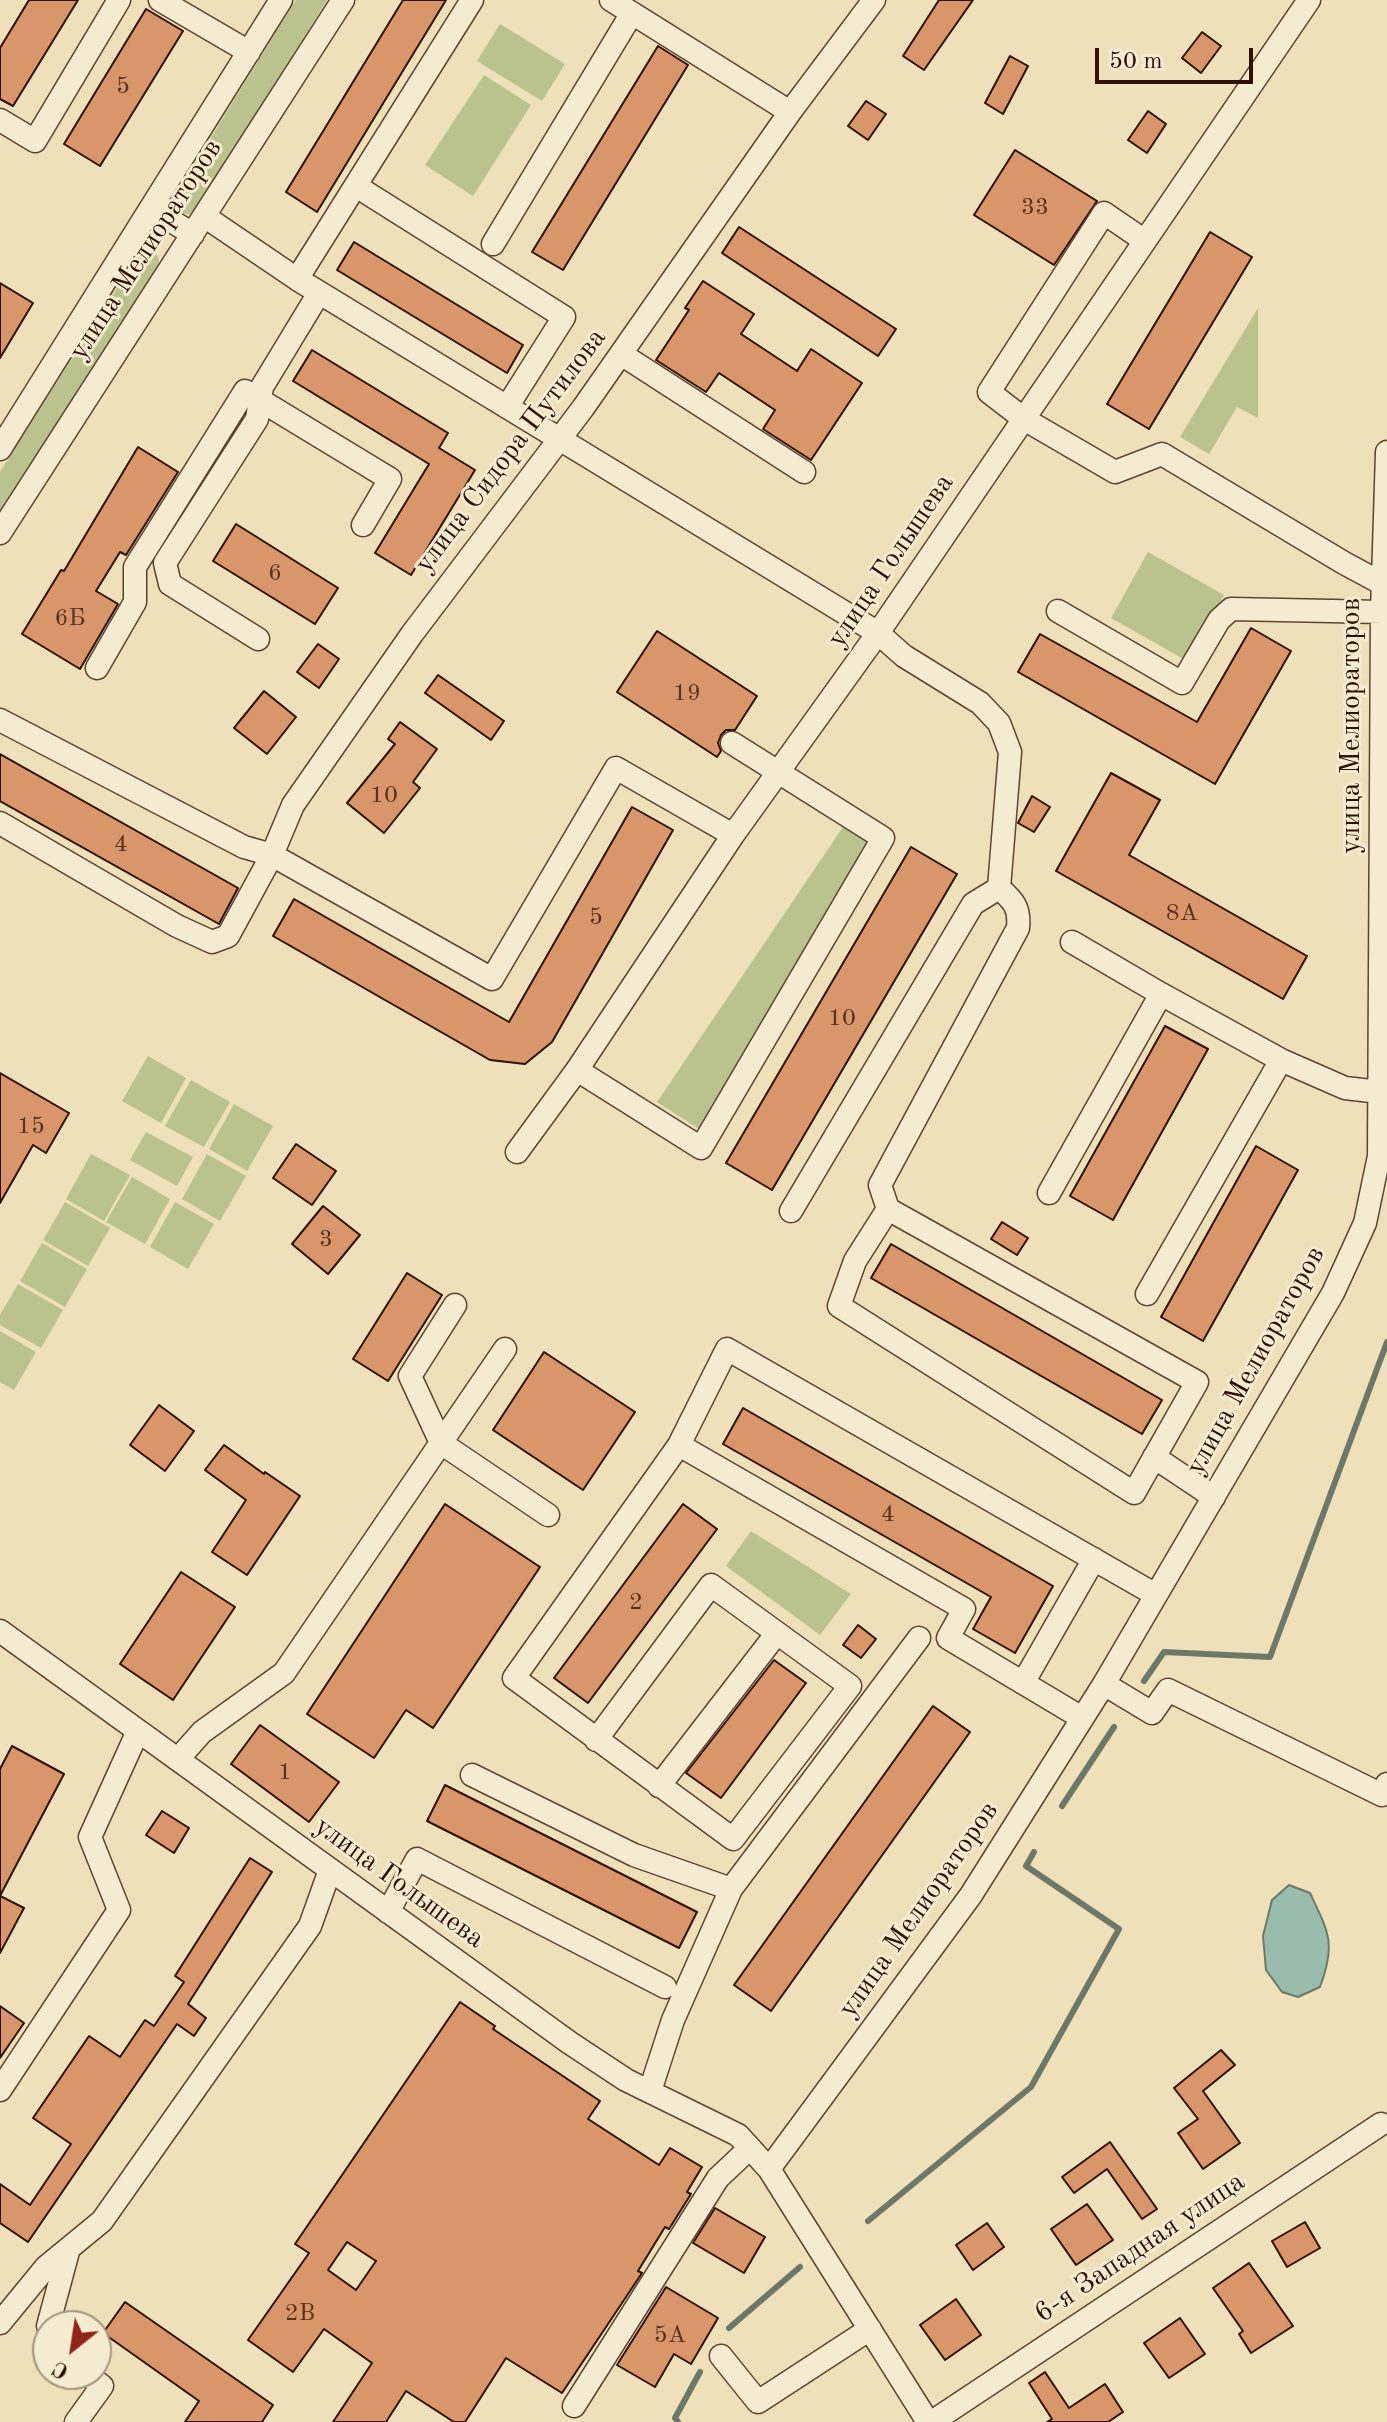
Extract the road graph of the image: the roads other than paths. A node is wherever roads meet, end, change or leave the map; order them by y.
1 (119, 0) edge
2 (160, 0) edge
3 (281, 0) edge
4 (343, 0) edge
5 (472, 0) edge
6 (611, 0) edge
7 (874, 0) edge
8 (1309, 0) edge
9 (632, 13) junction
10 (249, 52) junction
11 (790, 112) junction
12 (0, 120) edge
13 (356, 186) junction
14 (151, 209) junction
15 (199, 225) junction
16 (1145, 241) junction
17 (493, 244) dead end
18 (297, 279) junction
19 (319, 293) junction
20 (621, 354) junction
21 (260, 401) junction
22 (507, 407) junction
23 (1024, 419) junction
24 (559, 439) junction
25 (0, 449) edge
26 (1387, 452) edge
27 (804, 472) dead end
28 (363, 525) dead end
29 (0, 533) edge
30 (1383, 584) junction
31 (1058, 611) dead end
32 (1382, 612) junction
33 (878, 633) junction
34 (258, 639) dead end
35 (97, 668) dead end
36 (0, 720) edge
37 (732, 743) dead end
38 (779, 773) junction
39 (0, 823) edge
40 (733, 835) junction
41 (272, 855) junction
42 (999, 888) junction
43 (1072, 942) dead end
44 (1161, 994) junction
45 (1281, 1060) junction
46 (577, 1070) junction
47 (1380, 1092) junction
48 (517, 1152) dead end
49 (1049, 1193) dead end
50 (888, 1209) junction
51 (791, 1211) dead end
52 (1147, 1294) dead end
53 (455, 1305) dead end
54 (505, 1349) dead end
55 (441, 1443) junction
56 (679, 1445) junction
57 (1154, 1457) junction
58 (1214, 1497) junction
59 (548, 1515) dead end
60 (1094, 1559) junction
61 (1156, 1595) junction
62 (0, 1631) edge
63 (777, 1633) junction
64 (919, 1638) dead end
65 (1023, 1683) junction
66 (1104, 1684) junction
67 (1082, 1718) junction
68 (138, 1731) junction
69 (596, 1740) junction
70 (178, 1759) junction
71 (472, 1775) dead end
72 (1387, 1784) edge
73 (659, 1786) junction
74 (330, 1870) junction
75 (731, 1889) junction
76 (388, 1912) junction
77 (665, 1987) dead end
78 (0, 2090) edge
79 (650, 2091) junction
80 (1381, 2124) dead end
81 (750, 2148) junction
82 (769, 2169) junction
83 (69, 2248) junction
84 (53, 2310) edge
85 (0, 2323) edge
86 (870, 2329) junction
87 (721, 2356) dead end
88 (99, 2390) edge
89 (574, 2406) dead end
90 (76, 2422) edge
91 (930, 2422) edge

1 - 12 street
2 - 10 street
3 - 10 street, улица Мелиораторов
4 - 15 street, улица Мелиораторов
5 - 13 street
6 - 9 street
7 - 11 street, улица Сидора Путилова
8 - 16 street, улица Голышева
9 - 11 street
9 - 17 street
10 - 14 street, улица Мелиораторов
11 - 20 street, улица Сидора Путилова
13 - 18 street
13 - 22 street
14 - 15 street
14 - 25 street, улица Мелиораторов
15 - 18 street
15 - 29 street, улица Мелиораторов
16 - 23 street, улица Голышева
16 - 23 street
18 - 19 street
19 - 21 street
19 - 22 street
20 - 24 street, улица Сидора Путилова
20 - 27 street
21 - 28 street
21 - 34 street
21 - 35 street
22 - 24 street
23 - 30 street
23 - 33 street, улица Голышева
24 - 33 street
24 - 41 street, улица Сидора Путилова
26 - 30 street, улица Мелиораторов
30 - 32 street, улица Мелиораторов
31 - 32 street
32 - 47 street, улица Мелиораторов
33 - 38 street, улица Голышева
33 - 42 street
36 - 41 street
37 - 38 street
38 - 40 street, улица Голышева
38 - 46 street
39 - 41 street, улица Сидора Путилова
40 - 41 street
40 - 46 street, улица Голышева
42 - 50 street
42 - 51 street
43 - 44 street
44 - 45 street
44 - 49 street
45 - 47 street
45 - 52 street
46 - 48 street, улица Голышева
47 - 58 street, улица Мелиораторов
50 - 57 street
50 - 57 street
53 - 55 street
54 - 55 street
55 - 59 street
55 - 70 street
56 - 60 street
56 - 65 street
56 - 69 street
57 - 58 street
58 - 61 street, улица Мелиораторов
60 - 61 street
60 - 65 street
61 - 66 street, улица Мелиораторов
62 - 68 street, улица Голышева
63 - 69 street
63 - 73 street
63 - 73 street
64 - 75 street
65 - 67 street
66 - 67 street, улица Мелиораторов
66 - 72 street
67 - 82 street, улица Мелиораторов
68 - 70 street, улица Голышева
68 - 78 street
69 - 73 street
70 - 74 street, улица Голышева
71 - 75 street
74 - 76 street, улица Голышева
74 - 83 street
75 - 79 street
76 - 77 street
76 - 79 street, улица Голышева
79 - 81 street, улица Голышева
80 - 91 street, 6-я Западная улица
81 - 82 street, улица Голышева
81 - 89 street
82 - 86 street, улица Голышева
83 - 84 street
83 - 85 street
86 - 87 street
86 - 91 street, улица Голышева
88 - 90 street

